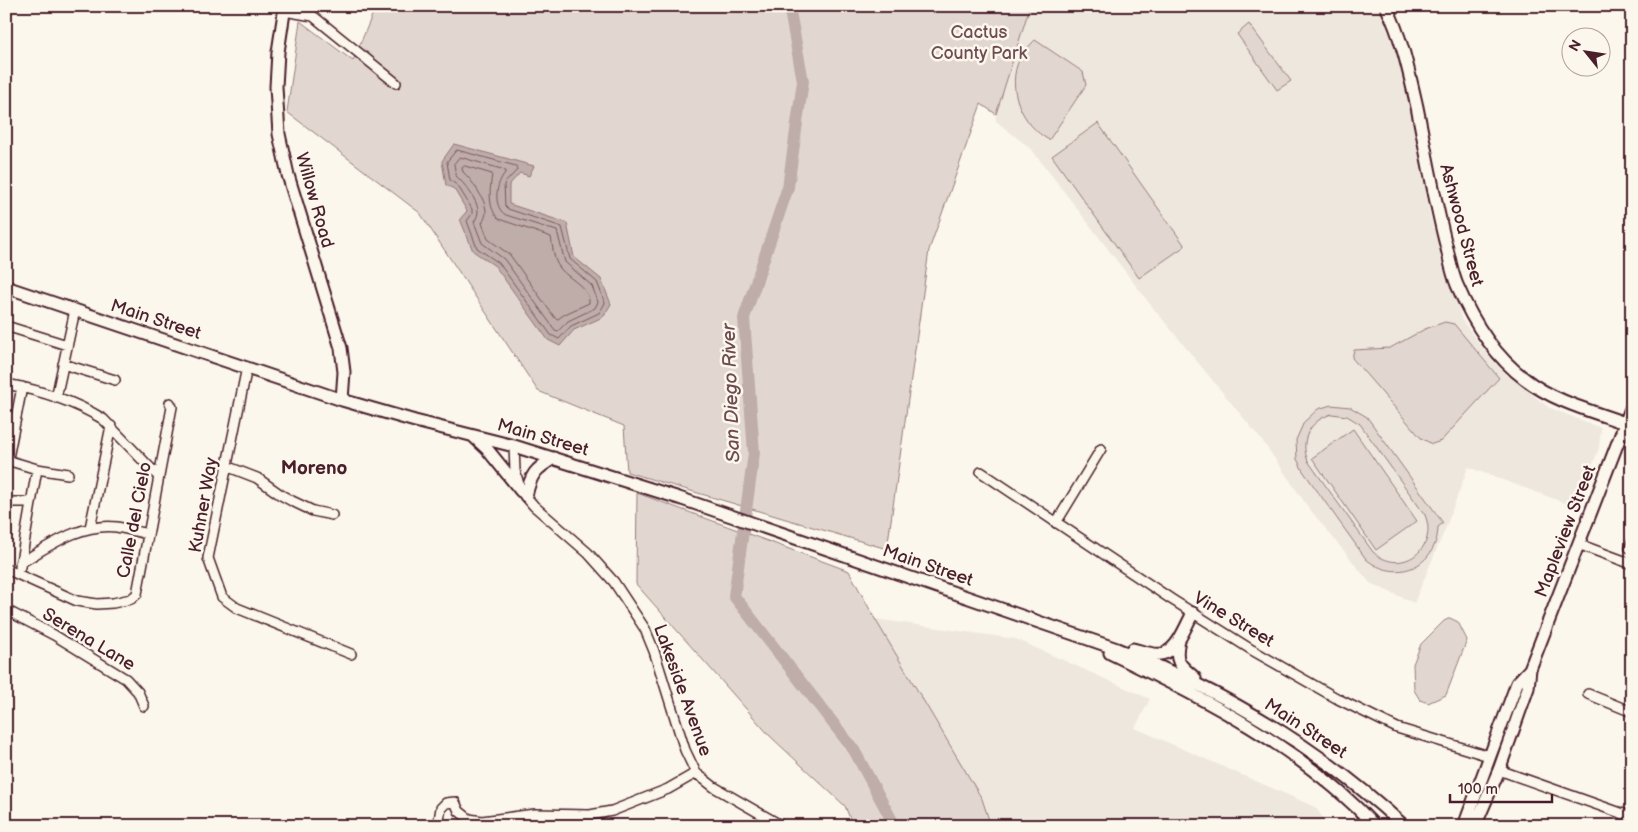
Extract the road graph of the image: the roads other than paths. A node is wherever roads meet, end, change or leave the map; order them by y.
1 (1386, 6) edge
2 (285, 9) edge
3 (396, 83) dead end
4 (6, 287) edge
5 (75, 310) junction
6 (6, 326) edge
7 (67, 345) junction
8 (63, 364) junction
9 (247, 368) junction
10 (115, 380) dead end
11 (6, 384) edge
12 (22, 387) junction
13 (56, 398) junction
14 (342, 400) junction
15 (170, 403) dead end
16 (1632, 406) edge
17 (1628, 425) edge
18 (111, 426) junction
19 (472, 435) junction
20 (8, 443) edge
21 (514, 446) junction
22 (1101, 449) dead end
23 (554, 458) junction
24 (226, 466) junction
25 (37, 469) junction
26 (981, 472) dead end
27 (68, 474) dead end
28 (159, 477) junction
29 (523, 493) junction
30 (6, 502) edge
31 (31, 502) junction
32 (332, 515) dead end
33 (1056, 524) junction
34 (90, 528) junction
35 (148, 534) junction
36 (1632, 543) edge
37 (1578, 544) junction
38 (1632, 549) edge
39 (20, 563) junction
40 (1632, 564) edge
41 (6, 569) edge
42 (18, 573) junction
43 (6, 610) edge
44 (1193, 613) junction
45 (1066, 632) junction
46 (1179, 638) junction
47 (351, 654) dead end
48 (1530, 669) junction
49 (1214, 693) junction
50 (1588, 694) dead end
51 (144, 706) dead end
52 (1632, 712) edge
53 (1489, 756) junction
54 (1498, 770) junction
55 (696, 773) junction
56 (1632, 817) edge
57 (1470, 824) edge
58 (441, 826) edge
59 (782, 826) edge
60 (1375, 826) edge
61 (1404, 826) edge

1 - 17 main road, Ashwood Street
2 - 3 street
2 - 14 main road, Willow Road
4 - 5 main road, Main Street
5 - 7 street
5 - 9 main road, Main Street
6 - 7 street
7 - 8 street
8 - 10 street
8 - 13 street
9 - 14 main road, Main Street
9 - 24 street, Kuhner Way
11 - 12 street
12 - 13 street
12 - 20 street
13 - 18 street
14 - 19 main road, Main Street
15 - 28 street, Calle del Cielo
16 - 17 main road, Mapleview Street
17 - 37 main road, Mapleview Street
18 - 28 street
18 - 34 street
19 - 21 main road, Main Street
19 - 29 main road
20 - 25 street
21 - 23 main road, Main Street
21 - 29 street, Lakeside Avenue
22 - 33 street
23 - 29 main road
23 - 45 main road, Main Street
24 - 32 street
24 - 47 street, Kuhner Way
25 - 27 street
25 - 31 street
26 - 33 street, Vine Street
28 - 35 street, Calle del Cielo
29 - 55 street, Lakeside Avenue
30 - 31 street
31 - 39 street
33 - 44 street, Vine Street
34 - 35 street
34 - 39 street
35 - 42 street, Calle del Cielo
36 - 38 street
37 - 40 street
37 - 48 main road, Mapleview Street
39 - 42 street
41 - 42 street, Calle del Cielo
43 - 51 street, Serena Lane
44 - 46 main road
44 - 53 street, Vine Street
45 - 46 main road
45 - 49 main road, Main Street
45 - 60 main road, Main Street
46 - 49 main road
48 - 53 main road, Mapleview Street
48 - 54 main road, Mapleview Street
49 - 61 main road, Main Street
50 - 52 street
53 - 57 main road, Mapleview Street
54 - 56 street
54 - 57 main road, Mapleview Street
55 - 58 street
55 - 59 street, Lakeside Avenue

